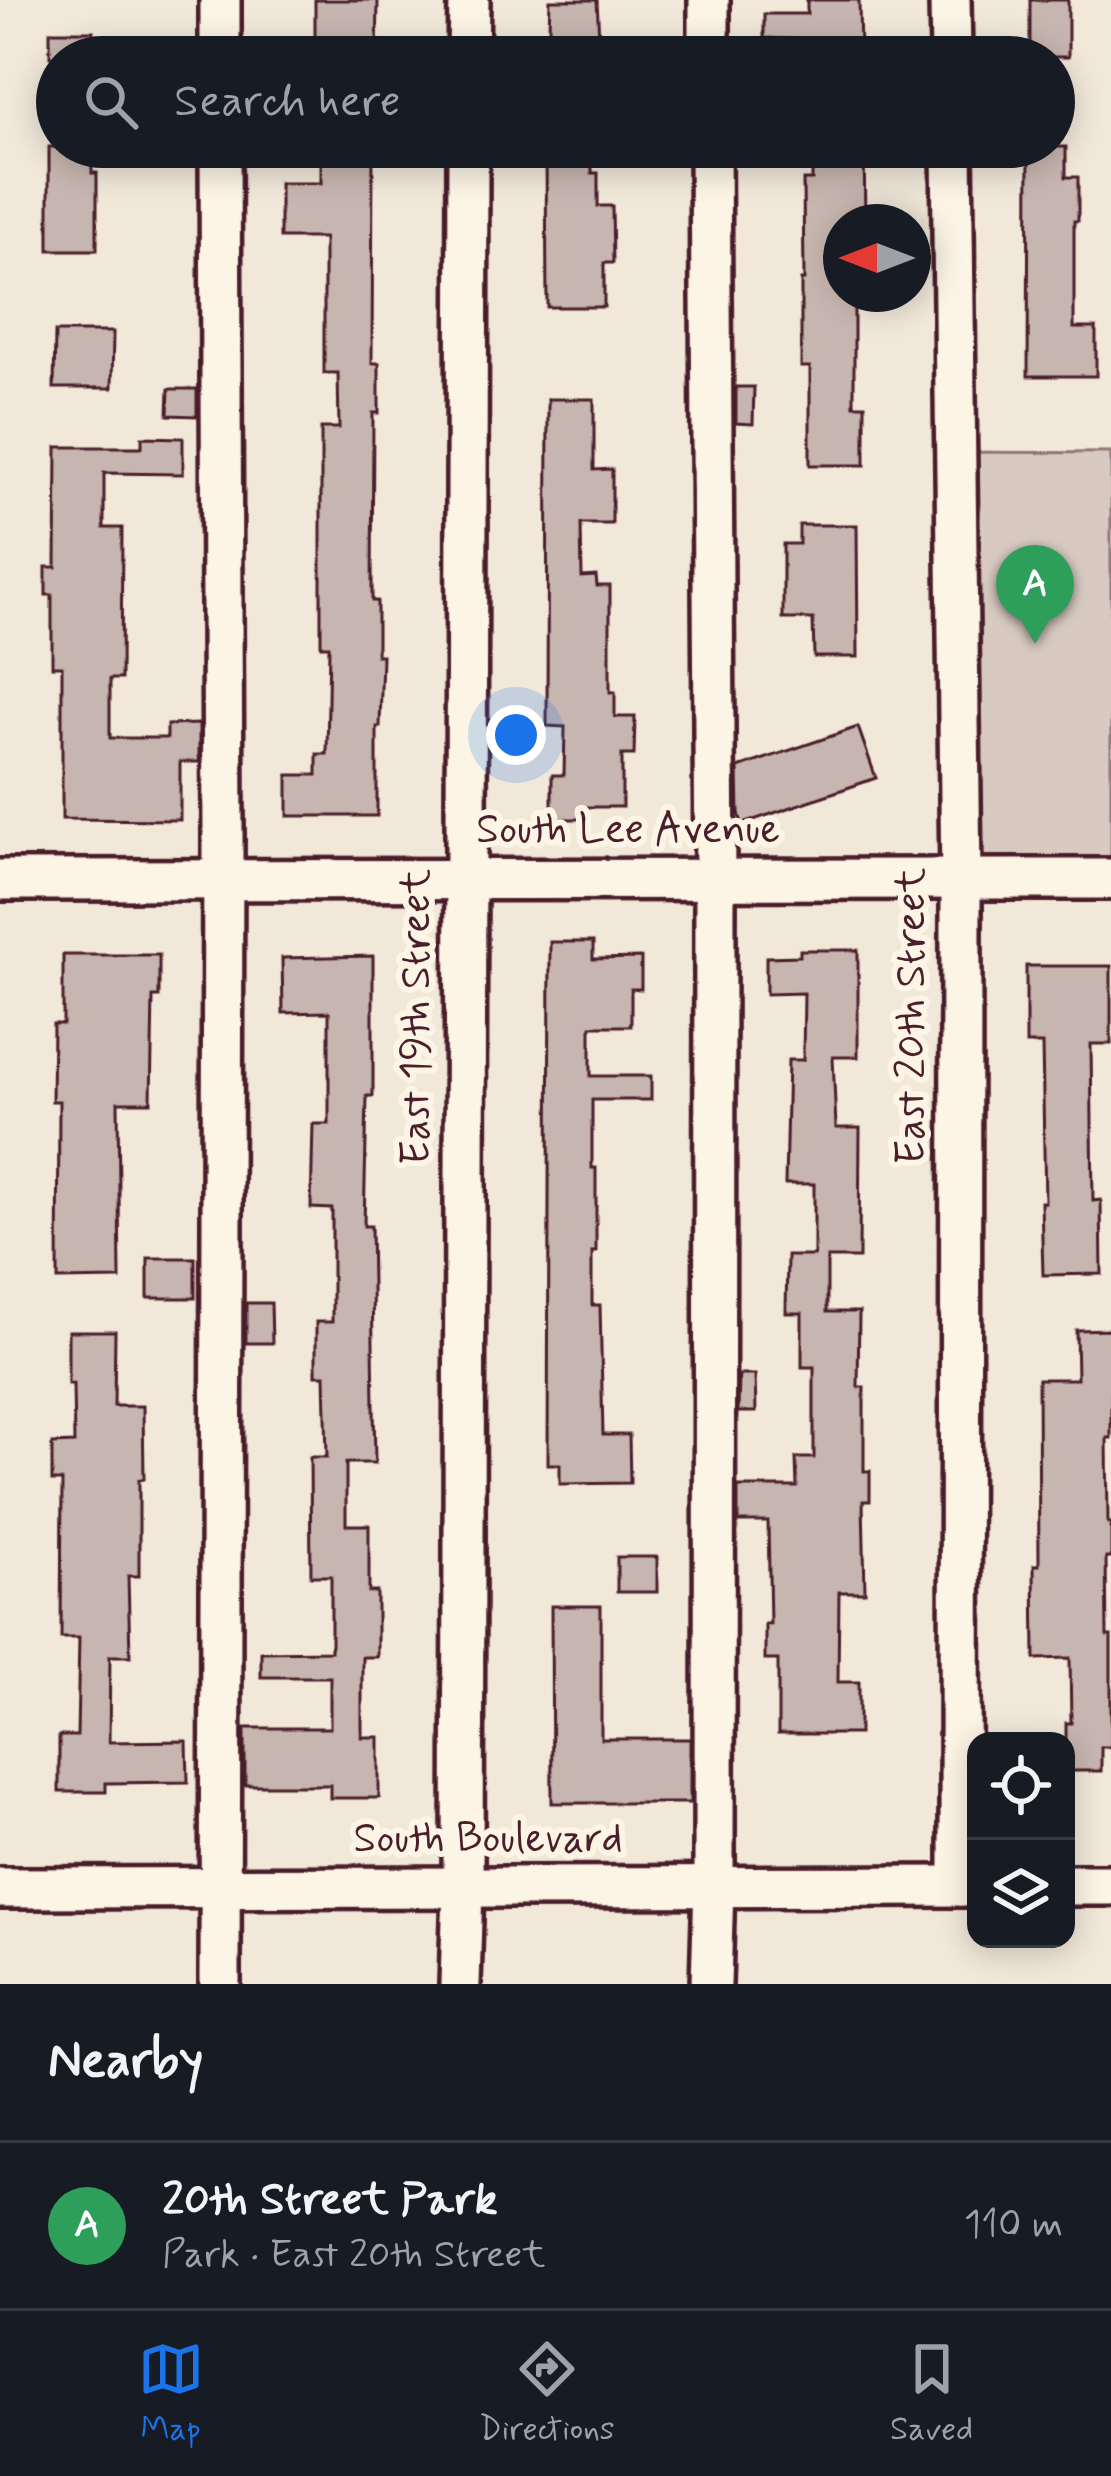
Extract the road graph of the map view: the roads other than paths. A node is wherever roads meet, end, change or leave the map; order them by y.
1 (220, 0) edge
2 (469, 0) edge
3 (709, 0) edge
4 (950, 0) edge
5 (220, 36) edge
6 (469, 36) edge
7 (709, 36) edge
8 (951, 36) edge
9 (220, 168) edge
10 (468, 168) edge
11 (710, 168) edge
12 (952, 168) edge
13 (466, 878) junction
14 (715, 878) junction
15 (1111, 879) edge
16 (0, 880) edge
17 (223, 880) junction
18 (961, 880) junction
19 (968, 1840) edge
20 (1111, 1885) edge
21 (714, 1886) junction
22 (967, 1886) edge
23 (1075, 1886) edge
24 (463, 1887) junction
25 (0, 1888) edge
26 (223, 1888) junction
27 (220, 1984) edge
28 (460, 1984) edge
29 (710, 1984) edge
30 (720, 1984) edge

1 - 5 street
2 - 6 street
3 - 7 street
4 - 8 street
9 - 17 street
10 - 13 street, East 19th Street
11 - 14 street
12 - 18 street, East 20th Street
13 - 14 street, South Lee Avenue
13 - 17 street, South Lee Avenue
13 - 24 street, East 19th Street
14 - 18 street, South Lee Avenue
14 - 21 street
15 - 18 street, South Lee Avenue
16 - 17 street, South Lee Avenue
17 - 26 street
18 - 19 street, East 20th Street
20 - 23 street
21 - 22 street, South Boulevard
21 - 24 street, South Boulevard
21 - 29 street
21 - 30 street
24 - 26 street, South Boulevard
24 - 28 street, East 19th Street
25 - 26 street, South Boulevard
26 - 27 street

